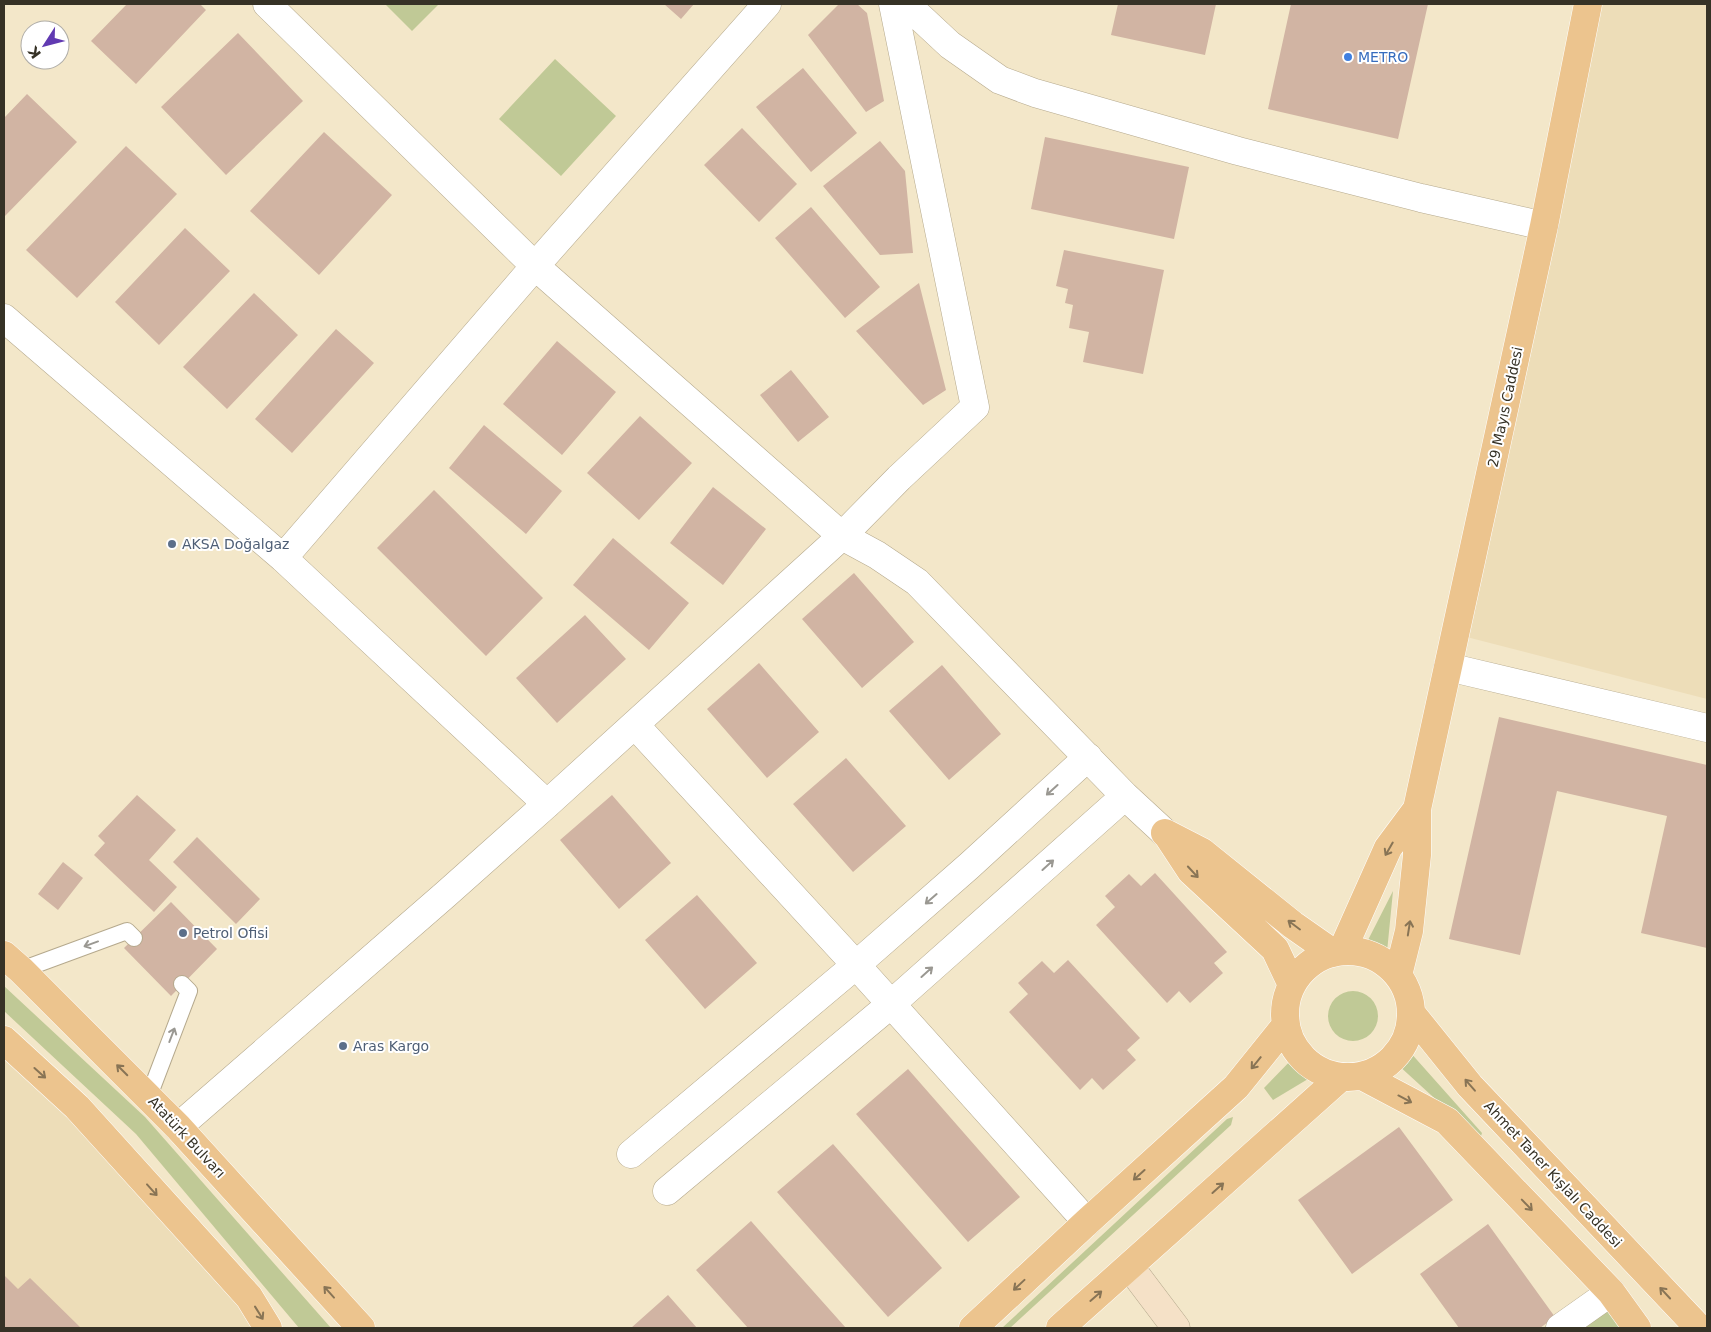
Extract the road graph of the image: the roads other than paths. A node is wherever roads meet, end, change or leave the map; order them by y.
1 (267, 4) edge
2 (767, 4) edge
3 (893, 4) edge
4 (906, 4) edge
5 (1588, 4) edge
6 (1544, 226) junction
7 (536, 266) junction
8 (4, 318) edge
9 (842, 536) junction
10 (283, 558) junction
11 (1448, 667) junction
12 (634, 726) junction
13 (1707, 728) edge
14 (1088, 757) junction
15 (1125, 796) junction
16 (547, 804) junction
17 (1417, 809) junction
18 (1165, 833) junction
19 (134, 938) dead end
20 (1337, 952) junction
21 (12, 962) edge
22 (856, 965) junction
23 (1398, 975) junction
24 (182, 984) dead end
25 (1292, 985) junction
26 (890, 1005) junction
27 (1412, 1014) junction
28 (1286, 1025) junction
29 (4, 1040) edge
30 (1352, 1077) junction
31 (149, 1096) junction
32 (178, 1127) junction
33 (631, 1154) dead end
34 (667, 1191) dead end
35 (1087, 1222) junction
36 (1130, 1267) junction
37 (1611, 1292) junction
38 (268, 1328) edge
39 (361, 1328) edge
40 (973, 1328) edge
41 (1060, 1328) edge
42 (1176, 1328) edge
43 (1560, 1328) edge
44 (1637, 1328) edge
45 (1699, 1328) edge

1 - 7 street
2 - 7 street
3 - 9 street
4 - 6 street
5 - 6 main road, 29 Mayıs Caddesi
6 - 11 main road, 29 Mayıs Caddesi
7 - 9 street
7 - 10 street
8 - 10 street
9 - 12 street
9 - 14 street
10 - 16 street
11 - 13 street
11 - 17 main road, 29 Mayıs Caddesi
12 - 16 street
12 - 22 street
14 - 15 street
14 -> 22 street
15 - 18 street
26 -> 15 street
16 - 32 street
17 -> 20 main road
23 -> 17 main road
20 -> 18 main road
18 -> 25 main road
19 -> 21 lane
20 - 23 main road
20 - 25 main road
31 -> 21 main road, Atatürk Bulvarı
22 - 26 street
22 - 33 street
23 - 27 main road
31 -> 24 lane
25 - 28 main road
26 - 34 street
26 - 35 street
27 - 30 main road
45 -> 27 main road, Ahmet Taner Kışlalı Caddesi
28 - 30 main road
28 -> 35 main road
29 -> 38 main road
36 -> 30 main road
30 -> 37 main road
31 - 32 main road, Atatürk Bulvarı
39 -> 32 main road, Atatürk Bulvarı
35 -> 40 main road
41 -> 36 main road
36 - 42 street
37 - 43 street
37 - 44 main road

